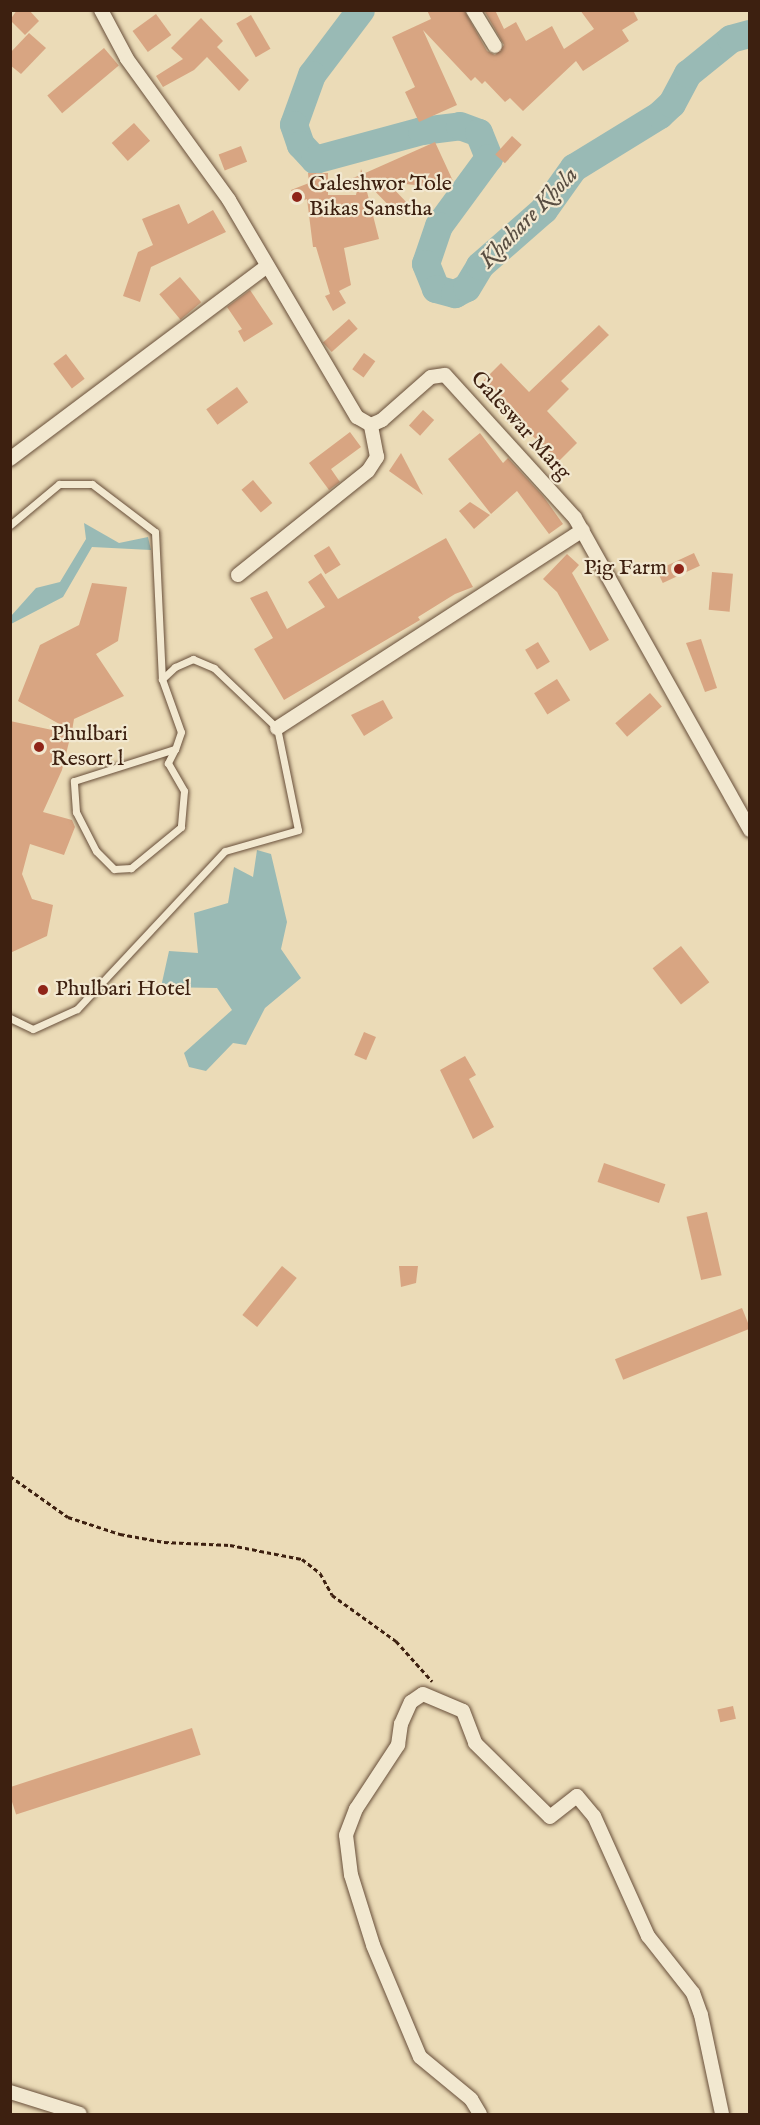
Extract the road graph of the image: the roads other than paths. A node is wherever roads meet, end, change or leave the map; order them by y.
1 (101, 10) edge
2 (473, 10) edge
3 (495, 46) dead end
4 (267, 266) junction
5 (371, 425) junction
6 (10, 459) edge
7 (10, 525) edge
8 (582, 530) junction
9 (238, 576) dead end
10 (162, 679) junction
11 (277, 728) junction
12 (175, 749) junction
13 (749, 830) edge
14 (10, 1018) edge
15 (10, 2092) edge
16 (80, 2115) edge
17 (480, 2115) edge
18 (722, 2115) edge

1 - 4 street
2 - 3 street
4 - 5 street
4 - 6 street
5 - 8 street, Galeswar Marg
5 - 9 street
7 - 10 lane
8 - 11 street
8 - 13 street, Galeswar Marg
10 - 11 lane
10 - 12 lane
11 - 14 lane
12 - 12 lane
15 - 16 street
17 - 18 street

